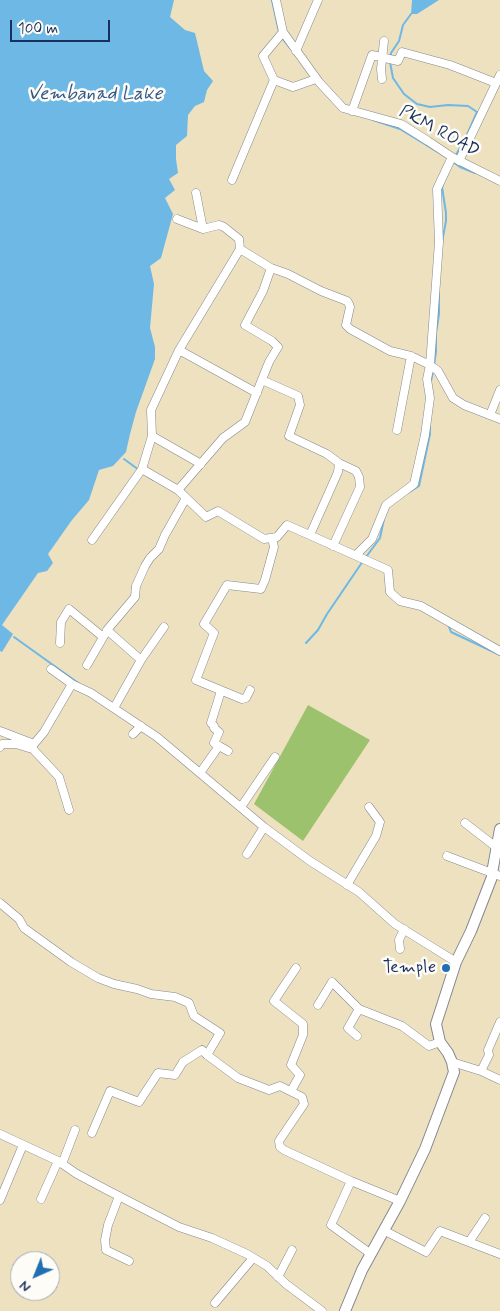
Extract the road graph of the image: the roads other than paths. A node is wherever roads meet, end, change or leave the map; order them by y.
1 (276, 0) edge
2 (318, 0) edge
3 (282, 32) junction
4 (384, 41) dead end
5 (296, 51) junction
6 (382, 58) junction
7 (500, 75) edge
8 (316, 79) junction
9 (382, 79) dead end
10 (274, 80) junction
11 (496, 83) junction
12 (352, 111) junction
13 (452, 157) junction
14 (460, 161) junction
15 (232, 180) dead end
16 (500, 181) edge
17 (196, 193) dead end
18 (177, 219) dead end
19 (203, 229) junction
20 (240, 249) junction
21 (271, 268) junction
22 (179, 350) junction
23 (411, 356) junction
24 (430, 365) junction
25 (262, 380) junction
26 (500, 390) edge
27 (257, 393) junction
28 (490, 415) junction
29 (500, 419) edge
30 (397, 430) dead end
31 (152, 436) junction
32 (339, 463) junction
33 (201, 464) junction
34 (142, 469) junction
35 (178, 490) junction
36 (186, 498) junction
37 (310, 535) junction
38 (272, 538) junction
39 (92, 540) dead end
40 (333, 546) junction
41 (356, 555) junction
42 (164, 627) dead end
43 (105, 633) junction
44 (60, 642) dead end
45 (500, 651) edge
46 (141, 660) junction
47 (87, 664) dead end
48 (51, 669) dead end
49 (72, 684) junction
50 (250, 690) dead end
51 (221, 691) junction
52 (114, 708) junction
53 (140, 726) junction
54 (0, 731) edge
55 (133, 734) dead end
56 (33, 745) junction
57 (219, 746) junction
58 (0, 747) edge
59 (228, 751) dead end
60 (275, 757) dead end
61 (200, 773) junction
62 (241, 807) junction
63 (369, 807) dead end
64 (69, 810) dead end
65 (465, 823) dead end
66 (264, 827) junction
67 (500, 829) edge
68 (496, 847) junction
69 (247, 854) dead end
70 (447, 856) dead end
71 (496, 874) edge
72 (348, 885) junction
73 (0, 903) edge
74 (404, 930) junction
75 (400, 949) dead end
76 (456, 962) junction
77 (296, 968) dead end
78 (318, 1005) dead end
79 (359, 1009) junction
80 (500, 1022) edge
81 (357, 1036) dead end
82 (440, 1042) junction
83 (207, 1054) junction
84 (452, 1062) junction
85 (481, 1072) junction
86 (500, 1080) edge
87 (291, 1091) junction
88 (75, 1130) dead end
89 (92, 1133) dead end
90 (0, 1134) edge
91 (23, 1145) junction
92 (60, 1163) junction
93 (351, 1181) junction
94 (118, 1196) junction
95 (41, 1199) dead end
96 (0, 1200) edge
97 (400, 1201) junction
98 (485, 1218) dead end
99 (385, 1231) junction
100 (469, 1242) junction
101 (292, 1250) dead end
102 (371, 1254) junction
103 (500, 1254) edge
104 (253, 1258) junction
105 (129, 1261) dead end
106 (278, 1277) junction
107 (215, 1303) dead end
108 (322, 1311) edge
109 (345, 1311) edge

1 - 3 street, PKM ROAD
2 - 5 street
3 - 5 street, PKM ROAD
3 - 10 street
4 - 6 street
5 - 8 street, PKM ROAD
6 - 9 street
6 - 11 street
6 - 12 street
7 - 11 street
8 - 10 street
8 - 12 street, PKM ROAD
10 - 15 street
11 - 14 street
12 - 13 street, PKM ROAD
13 - 14 street, PKM ROAD
13 - 24 street
14 - 16 street, PKM ROAD
17 - 19 street
18 - 19 street
19 - 20 street
20 - 21 street
20 - 22 street
21 - 23 street
21 - 25 street
22 - 27 street
22 - 31 street
23 - 24 street
23 - 30 street
24 - 28 street
24 - 41 street
25 - 27 street
25 - 32 street
26 - 28 street
27 - 33 street
28 - 29 street
31 - 33 street
31 - 34 street
32 - 37 street
32 - 40 street
33 - 35 street
34 - 35 street
34 - 39 street
35 - 36 street
36 - 38 street
36 - 43 street
37 - 38 street
37 - 40 street
38 - 51 street
40 - 41 street
41 - 45 street
42 - 46 street
43 - 44 street
43 - 46 street
43 - 47 street
46 - 52 street
48 - 49 street
49 - 52 street
49 - 56 street
50 - 51 street
51 - 57 street
52 - 53 street
53 - 55 street
53 - 61 street
54 - 56 street
56 - 58 street
56 - 64 street
57 - 59 street
57 - 61 street
60 - 62 street
61 - 62 street
62 - 66 street
63 - 72 street
65 - 68 street
66 - 69 street
66 - 72 street
67 - 68 main road
68 - 71 main road
70 - 71 street
71 - 76 main road
72 - 74 street
73 - 83 street
74 - 75 street
74 - 76 street
76 - 82 main road
77 - 87 street
78 - 79 street
79 - 81 street
79 - 82 street
80 - 85 street
82 - 84 main road
83 - 87 street
83 - 89 street
84 - 85 street
84 - 97 main road
85 - 86 street
87 - 93 street
88 - 92 street
90 - 91 street
91 - 92 street
91 - 96 street
92 - 94 street
92 - 95 street
93 - 97 street
93 - 102 street
94 - 104 street
94 - 105 street
97 - 99 main road
98 - 100 street
99 - 100 street
99 - 102 main road
100 - 103 street
101 - 106 street
102 - 109 main road
104 - 106 street
104 - 107 street
106 - 108 street

